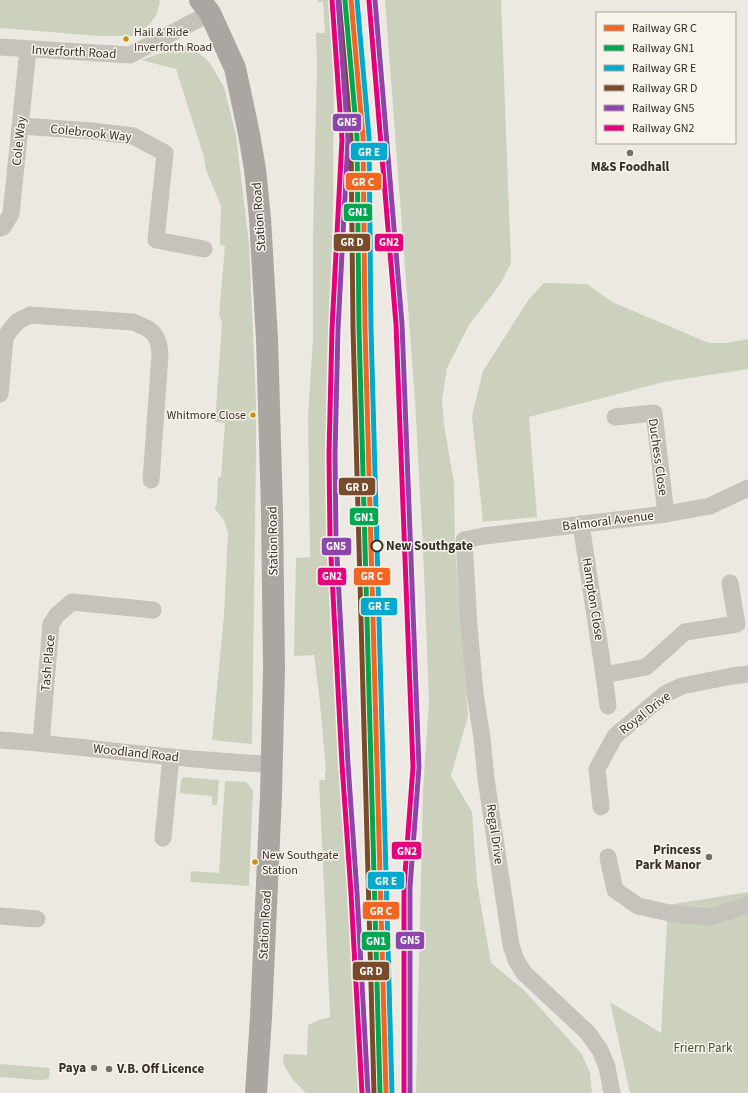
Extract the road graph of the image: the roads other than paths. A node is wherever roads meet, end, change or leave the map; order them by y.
1 (205, 7) edge
2 (0, 47) edge
3 (28, 50) junction
4 (21, 126) junction
5 (0, 228) edge
6 (204, 249) dead end
7 (0, 394) edge
8 (615, 418) dead end
9 (151, 480) dead end
10 (748, 488) edge
11 (666, 514) junction
12 (581, 524) junction
13 (464, 540) joint
14 (730, 583) dead end
15 (153, 610) dead end
16 (748, 674) edge
17 (604, 675) junction
18 (608, 706) dead end
19 (0, 740) edge
20 (41, 743) junction
21 (171, 758) junction
22 (272, 764) junction
23 (601, 807) dead end
24 (163, 838) dead end
25 (608, 857) dead end
26 (748, 905) edge
27 (0, 916) edge
28 (37, 918) dead end
29 (256, 1093) edge
30 (612, 1093) edge

1 - 3 street, Inverforth Road
1 - 22 main road, Station Road
2 - 3 street, Inverforth Road
3 - 4 street, Cole Way
4 - 5 street, Cole Way
4 - 6 street, Colebrook Way
7 - 9 street
8 - 11 street, Duchess Close
10 - 11 street, Balmoral Avenue
11 - 12 street, Balmoral Avenue
12 - 13 street, Balmoral Avenue
12 - 17 street, Hampton Close
13 - 30 street, Regal Drive
14 - 17 street
15 - 20 street, Tash Place
16 - 23 street, Royal Drive
17 - 18 street, Hampton Close
19 - 20 street, Woodland Road
20 - 21 street, Woodland Road
21 - 22 street, Woodland Road
21 - 24 street
22 - 29 main road, Station Road
25 - 26 street
27 - 28 street

